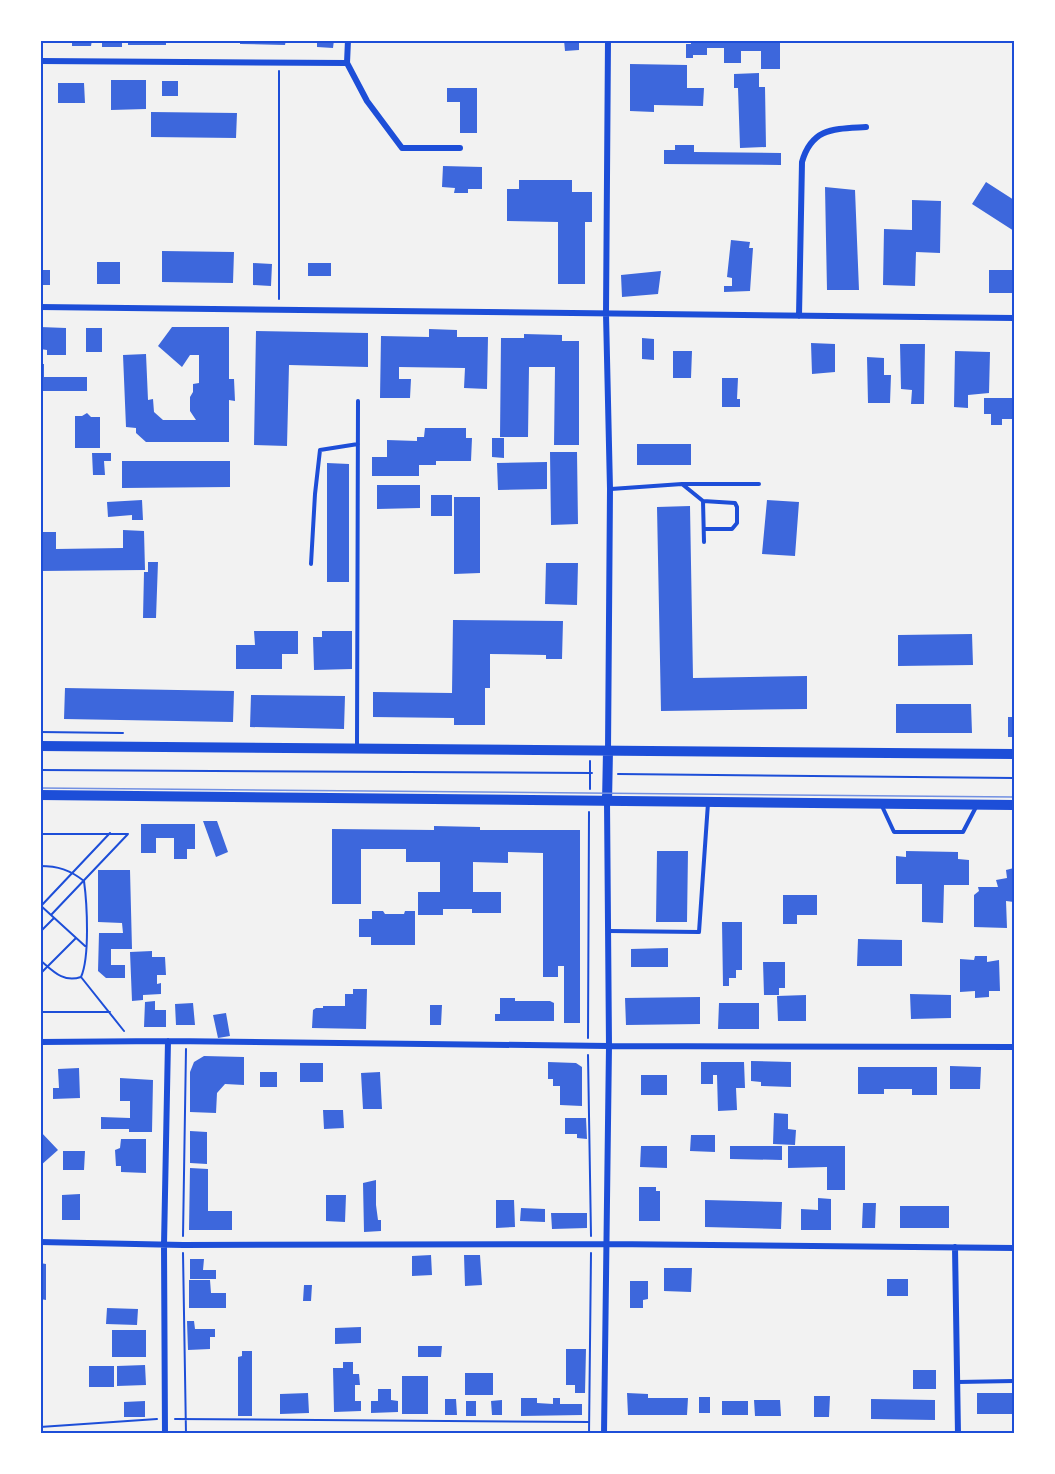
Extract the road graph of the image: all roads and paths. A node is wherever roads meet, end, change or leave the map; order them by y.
1 (348, 40) edge
2 (608, 40) edge
3 (40, 61) edge
4 (279, 62) junction
5 (348, 63) junction
6 (866, 127) dead end
7 (460, 148) dead end
8 (40, 307) edge
9 (279, 310) junction
10 (606, 314) junction
11 (799, 316) junction
12 (1014, 318) edge
13 (358, 400) dead end
14 (358, 444) junction
15 (682, 484) junction
16 (759, 484) dead end
17 (610, 489) junction
18 (703, 501) junction
19 (704, 529) junction
20 (704, 542) dead end
21 (311, 564) dead end
22 (40, 732) edge
23 (127, 734) dead end
24 (40, 746) edge
25 (357, 749) junction
26 (590, 750) junction
27 (608, 751) junction
28 (1014, 754) edge
29 (40, 770) edge
30 (590, 773) junction
31 (608, 774) junction
32 (1014, 778) edge
33 (40, 795) edge
34 (590, 801) junction
35 (607, 802) junction
36 (708, 802) junction
37 (880, 804) junction
38 (978, 804) junction
39 (1014, 805) edge
40 (110, 833) junction
41 (40, 834) edge
42 (40, 866) edge
43 (73, 873) junction
44 (84, 881) junction
45 (41, 906) edge
46 (51, 915) junction
47 (54, 918) junction
48 (609, 931) junction
49 (40, 932) edge
50 (76, 938) junction
51 (86, 947) junction
52 (40, 960) edge
53 (48, 967) junction
54 (40, 974) edge
55 (81, 977) junction
56 (40, 1012) edge
57 (110, 1012) junction
58 (134, 1041) junction
59 (168, 1041) junction
60 (40, 1042) edge
61 (588, 1046) junction
62 (609, 1046) junction
63 (1014, 1047) edge
64 (40, 1242) edge
65 (591, 1244) junction
66 (606, 1244) junction
67 (164, 1245) junction
68 (955, 1247) junction
69 (1014, 1248) edge
70 (1014, 1381) edge
71 (957, 1382) junction
72 (165, 1419) junction
73 (589, 1422) junction
74 (40, 1427) edge
75 (165, 1434) edge
76 (589, 1434) edge
77 (604, 1434) edge
78 (958, 1434) edge

1 - 5 street
2 - 10 street
3 - 4 street
4 - 5 street
4 - 9 path
5 - 7 street
6 - 11 street
8 - 9 street
9 - 10 street
10 - 11 street
10 - 17 street
11 - 12 street
13 - 14 lane
14 - 21 lane
14 - 25 lane
15 - 16 lane
15 - 17 lane
15 - 18 lane
17 - 27 street
18 - 19 lane
18 - 19 lane
19 - 20 lane
22 - 23 path
24 - 25 street
25 - 26 street
26 - 27 street
26 - 30 path
27 - 28 street
27 - 31 street
29 - 30 path
30 - 31 path
30 - 34 path
31 - 32 path
31 - 35 street
33 - 34 street
34 - 35 street
34 - 61 path
35 - 36 street
35 - 48 street
36 - 37 street
36 - 48 lane
37 - 38 street
37 - 38 lane
38 - 39 street
40 - 41 path
40 - 43 path
40 - 44 path
42 - 43 path
43 - 44 path
43 - 45 path
44 - 46 path
44 - 51 path
45 - 46 path
46 - 47 path
47 - 49 path
47 - 50 path
48 - 62 street
50 - 51 path
50 - 53 path
51 - 55 path
52 - 53 path
53 - 54 path
53 - 55 path
55 - 57 path
56 - 57 path
57 - 58 path
58 - 59 street
58 - 60 street
59 - 61 street
59 - 67 street
61 - 62 street
61 - 65 path
62 - 63 street
62 - 66 street
64 - 67 street
65 - 66 street
65 - 67 street
65 - 73 path
66 - 68 street
66 - 77 street
67 - 72 street
68 - 69 street
68 - 71 street
70 - 71 lane
71 - 78 street
72 - 73 path
72 - 74 path
72 - 75 street
73 - 76 path

